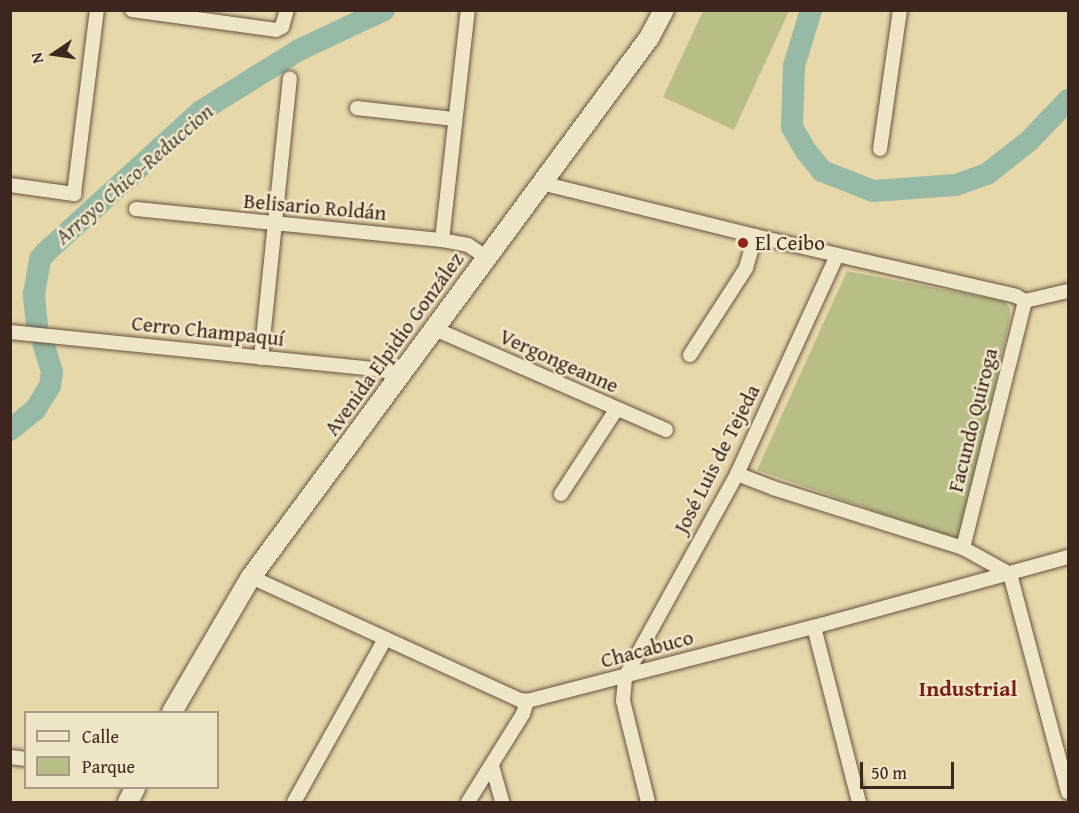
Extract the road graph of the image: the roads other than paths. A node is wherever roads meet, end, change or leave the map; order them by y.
1 (97, 10) edge
2 (132, 10) edge
3 (286, 10) edge
4 (468, 10) edge
5 (664, 10) edge
6 (900, 10) edge
7 (290, 79) dead end
8 (357, 108) dead end
9 (454, 119) junction
10 (880, 149) dead end
11 (541, 183) junction
12 (10, 185) edge
13 (136, 209) dead end
14 (276, 225) junction
15 (755, 236) junction
16 (442, 240) junction
17 (837, 256) junction
18 (486, 257) junction
19 (1068, 291) edge
20 (1025, 301) junction
21 (435, 329) junction
22 (10, 332) edge
23 (690, 355) dead end
24 (261, 358) junction
25 (400, 378) junction
26 (616, 410) junction
27 (666, 430) dead end
28 (737, 474) junction
29 (561, 494) dead end
30 (963, 548) junction
31 (1068, 557) edge
32 (1010, 574) junction
33 (251, 577) junction
34 (814, 627) junction
35 (385, 639) junction
36 (625, 677) junction
37 (527, 700) junction
38 (173, 711) edge
39 (492, 766) junction
40 (1068, 792) edge
41 (294, 802) edge
42 (468, 802) edge
43 (502, 802) edge
44 (648, 802) edge
45 (859, 802) edge

1 - 12 street
2 - 3 street
4 - 9 street
5 - 11 main road, Avenida Elpidio González
6 - 10 street
7 - 14 street
8 - 9 street
9 - 16 street
11 - 15 street
11 - 18 main road, Avenida Elpidio González
13 - 14 street, Belisario Roldán
14 - 16 street, Belisario Roldán
14 - 24 street
15 - 17 street
15 - 23 street
16 - 18 street, Belisario Roldán
17 - 20 street
17 - 28 street, José Luis de Tejeda
18 - 21 main road, Avenida Elpidio González
19 - 20 street
20 - 30 street, Facundo Quiroga
21 - 25 main road, Avenida Elpidio González
21 - 26 street, Vergongeanne
22 - 24 street, Cerro Champaquí
24 - 25 street, Cerro Champaquí
25 - 33 main road, Avenida Elpidio González
26 - 27 street, Vergongeanne
26 - 29 street
28 - 30 street
28 - 36 street, José Luis de Tejeda
30 - 32 street
31 - 32 street, Chacabuco
32 - 34 street, Chacabuco
32 - 40 street
33 - 35 street
33 - 38 main road, Avenida Elpidio González
34 - 36 street, Chacabuco
34 - 45 street
35 - 37 street
35 - 41 street
36 - 37 street, Chacabuco
36 - 44 street
37 - 39 street
39 - 42 street
39 - 43 street

